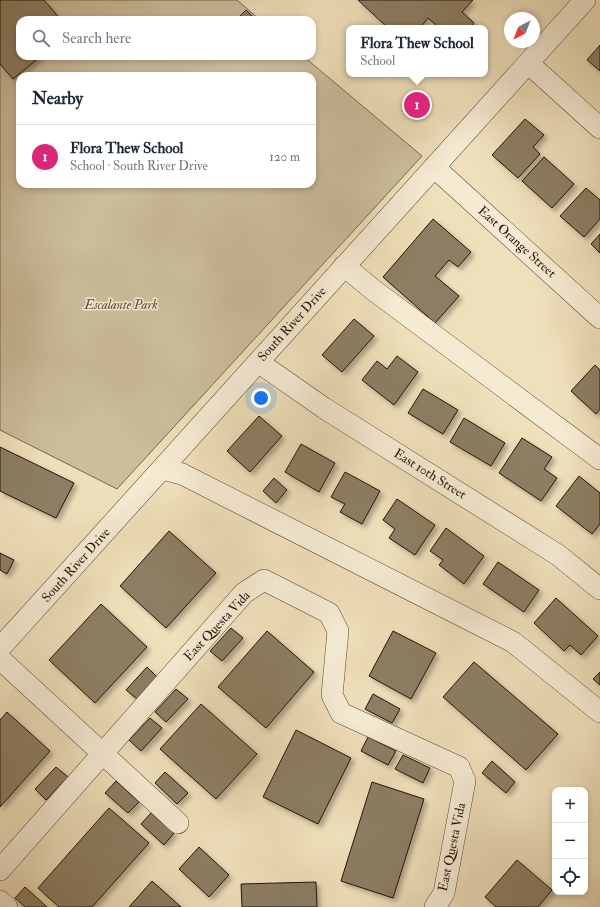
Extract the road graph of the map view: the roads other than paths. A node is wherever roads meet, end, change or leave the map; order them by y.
1 (585, 0) edge
2 (528, 63) junction
3 (600, 128) edge
4 (434, 167) junction
5 (344, 266) junction
6 (600, 318) edge
7 (258, 362) junction
8 (600, 459) edge
9 (163, 469) junction
10 (600, 589) edge
11 (0, 648) edge
12 (0, 659) edge
13 (600, 712) edge
14 (103, 754) junction
15 (178, 823) dead end
16 (0, 870) edge
17 (0, 901) edge
18 (6, 907) edge
19 (436, 907) edge

1 - 2 street, South River Drive
2 - 3 street
2 - 4 street, South River Drive
4 - 5 street, South River Drive
4 - 6 street, East Orange Street
5 - 7 street, South River Drive
5 - 8 street
7 - 9 street, South River Drive
7 - 10 street, East 10th Street
9 - 11 street, South River Drive
9 - 13 street
12 - 14 street
14 - 15 street
14 - 16 street, East Questa Vida
14 - 19 street, East Questa Vida
17 - 18 street

